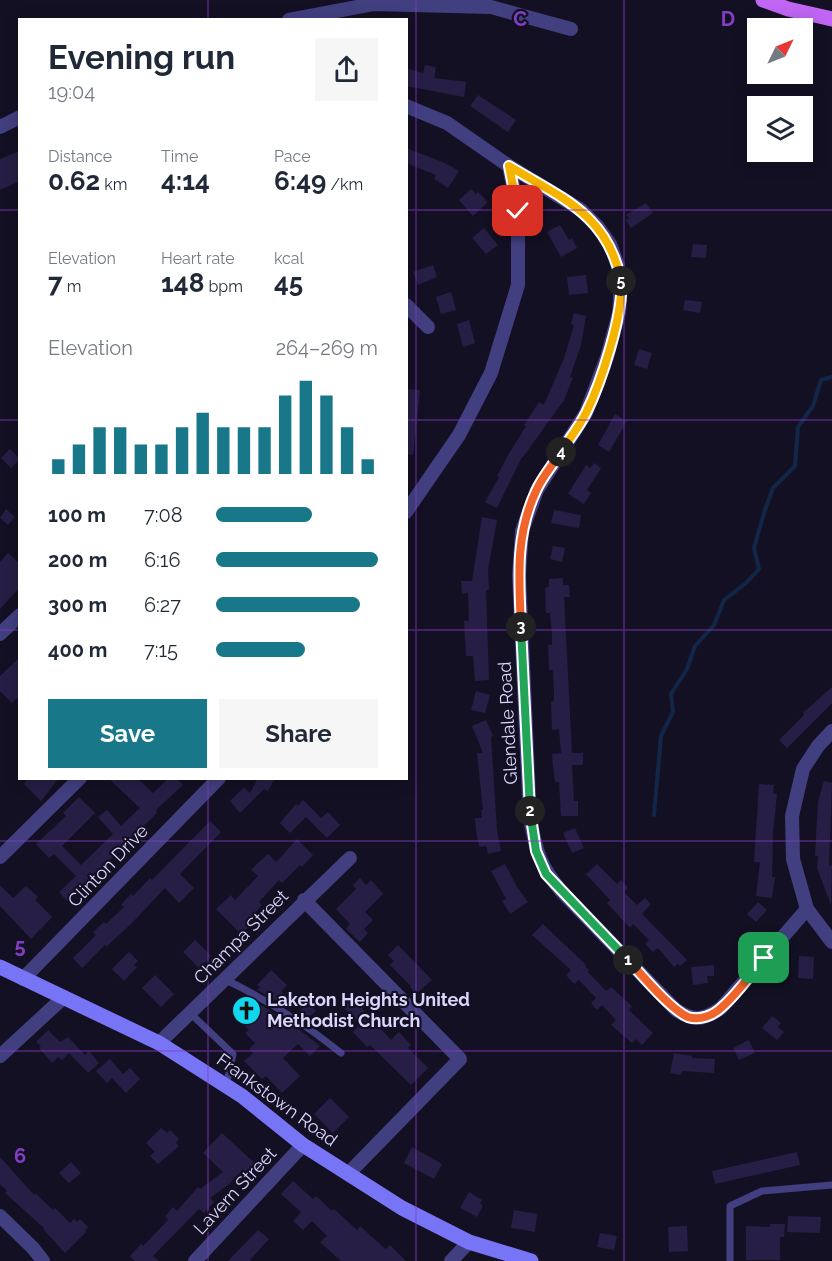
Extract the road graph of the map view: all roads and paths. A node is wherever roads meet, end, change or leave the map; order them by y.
1 (763, 0) edge
2 (300, 18) edge
3 (832, 19) edge
4 (571, 29) dead end
5 (408, 107) edge
6 (18, 118) edge
7 (0, 127) edge
8 (509, 166) junction
9 (408, 307) edge
10 (428, 327) dead end
11 (408, 509) edge
12 (18, 617) edge
13 (0, 634) edge
14 (832, 731) edge
15 (78, 780) edge
16 (217, 780) edge
17 (0, 857) edge
18 (350, 858) dead end
19 (304, 900) junction
20 (807, 909) junction
21 (832, 942) edge
22 (0, 967) edge
23 (23, 979) junction
24 (224, 979) junction
25 (64, 997) junction
26 (190, 1013) junction
27 (159, 1043) junction
28 (341, 1053) dead end
29 (0, 1056) edge
30 (226, 1086) junction
31 (303, 1145) junction
32 (348, 1174) junction
33 (832, 1185) edge
34 (0, 1216) edge
35 (469, 1242) junction
36 (43, 1261) edge
37 (195, 1261) edge
38 (451, 1261) edge
39 (531, 1261) edge
40 (729, 1261) edge

1 - 3 main road
2 - 4 street
5 - 8 street, Glendale Road
6 - 7 street
8 - 11 street
8 - 20 street, Glendale Road
9 - 10 street
12 - 13 street
14 - 20 street
15 - 17 street
16 - 23 street, Clinton Drive
18 - 19 street, Champa Street
19 - 24 street, Champa Street
19 - 32 street
20 - 21 street
22 - 23 main road, Frankstown Road
23 - 25 main road, Frankstown Road
24 - 26 street, Champa Street
24 - 28 lane
25 - 27 main road, Frankstown Road
25 - 29 street
26 - 27 street, Champa Street
26 - 30 lane
27 - 30 main road, Frankstown Road
30 - 31 main road, Frankstown Road
31 - 32 main road, Frankstown Road
31 - 37 street, Lavern Street
32 - 35 main road, Frankstown Road
33 - 40 lane
34 - 36 street
35 - 38 street
35 - 39 main road, Frankstown Road

